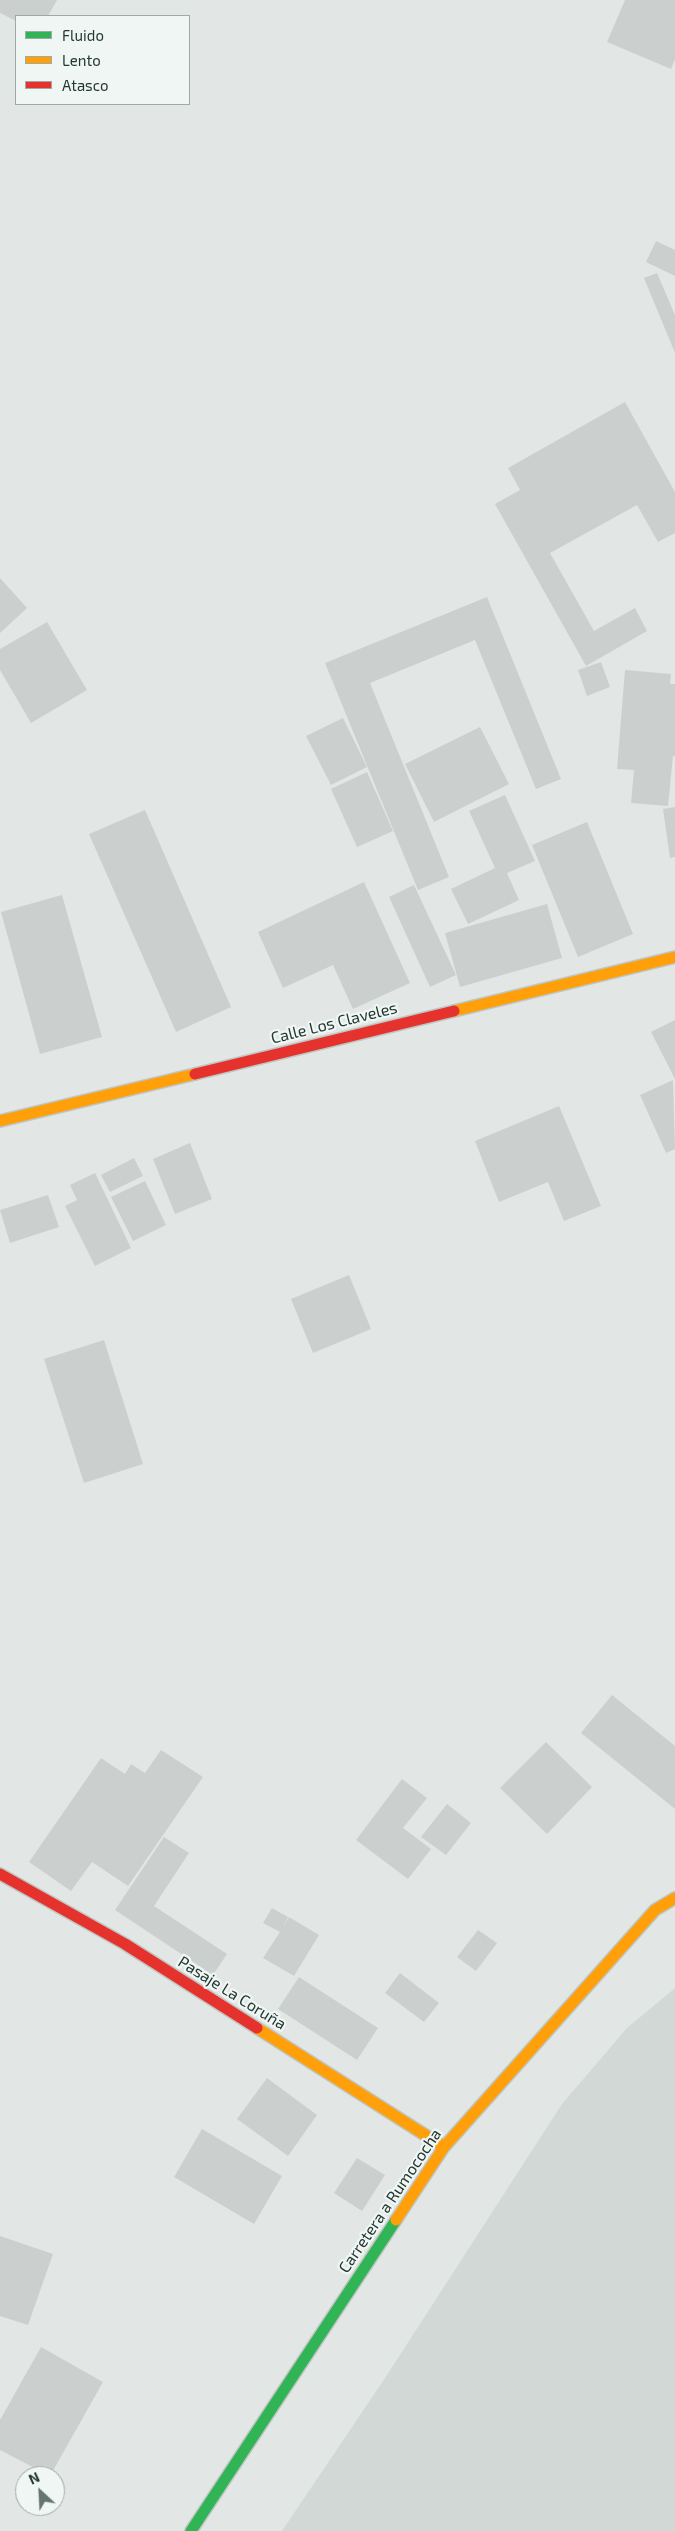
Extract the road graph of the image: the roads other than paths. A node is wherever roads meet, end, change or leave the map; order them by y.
1 (675, 957) edge
2 (0, 1121) edge
3 (0, 1874) edge
4 (675, 1898) edge
5 (444, 2147) junction
6 (191, 2531) edge

1 - 2 street, Calle Los Claveles
3 - 5 street, Pasaje La Coruña
4 - 5 street, Carretera a Rumococha
5 - 6 street, Carretera a Rumococha

